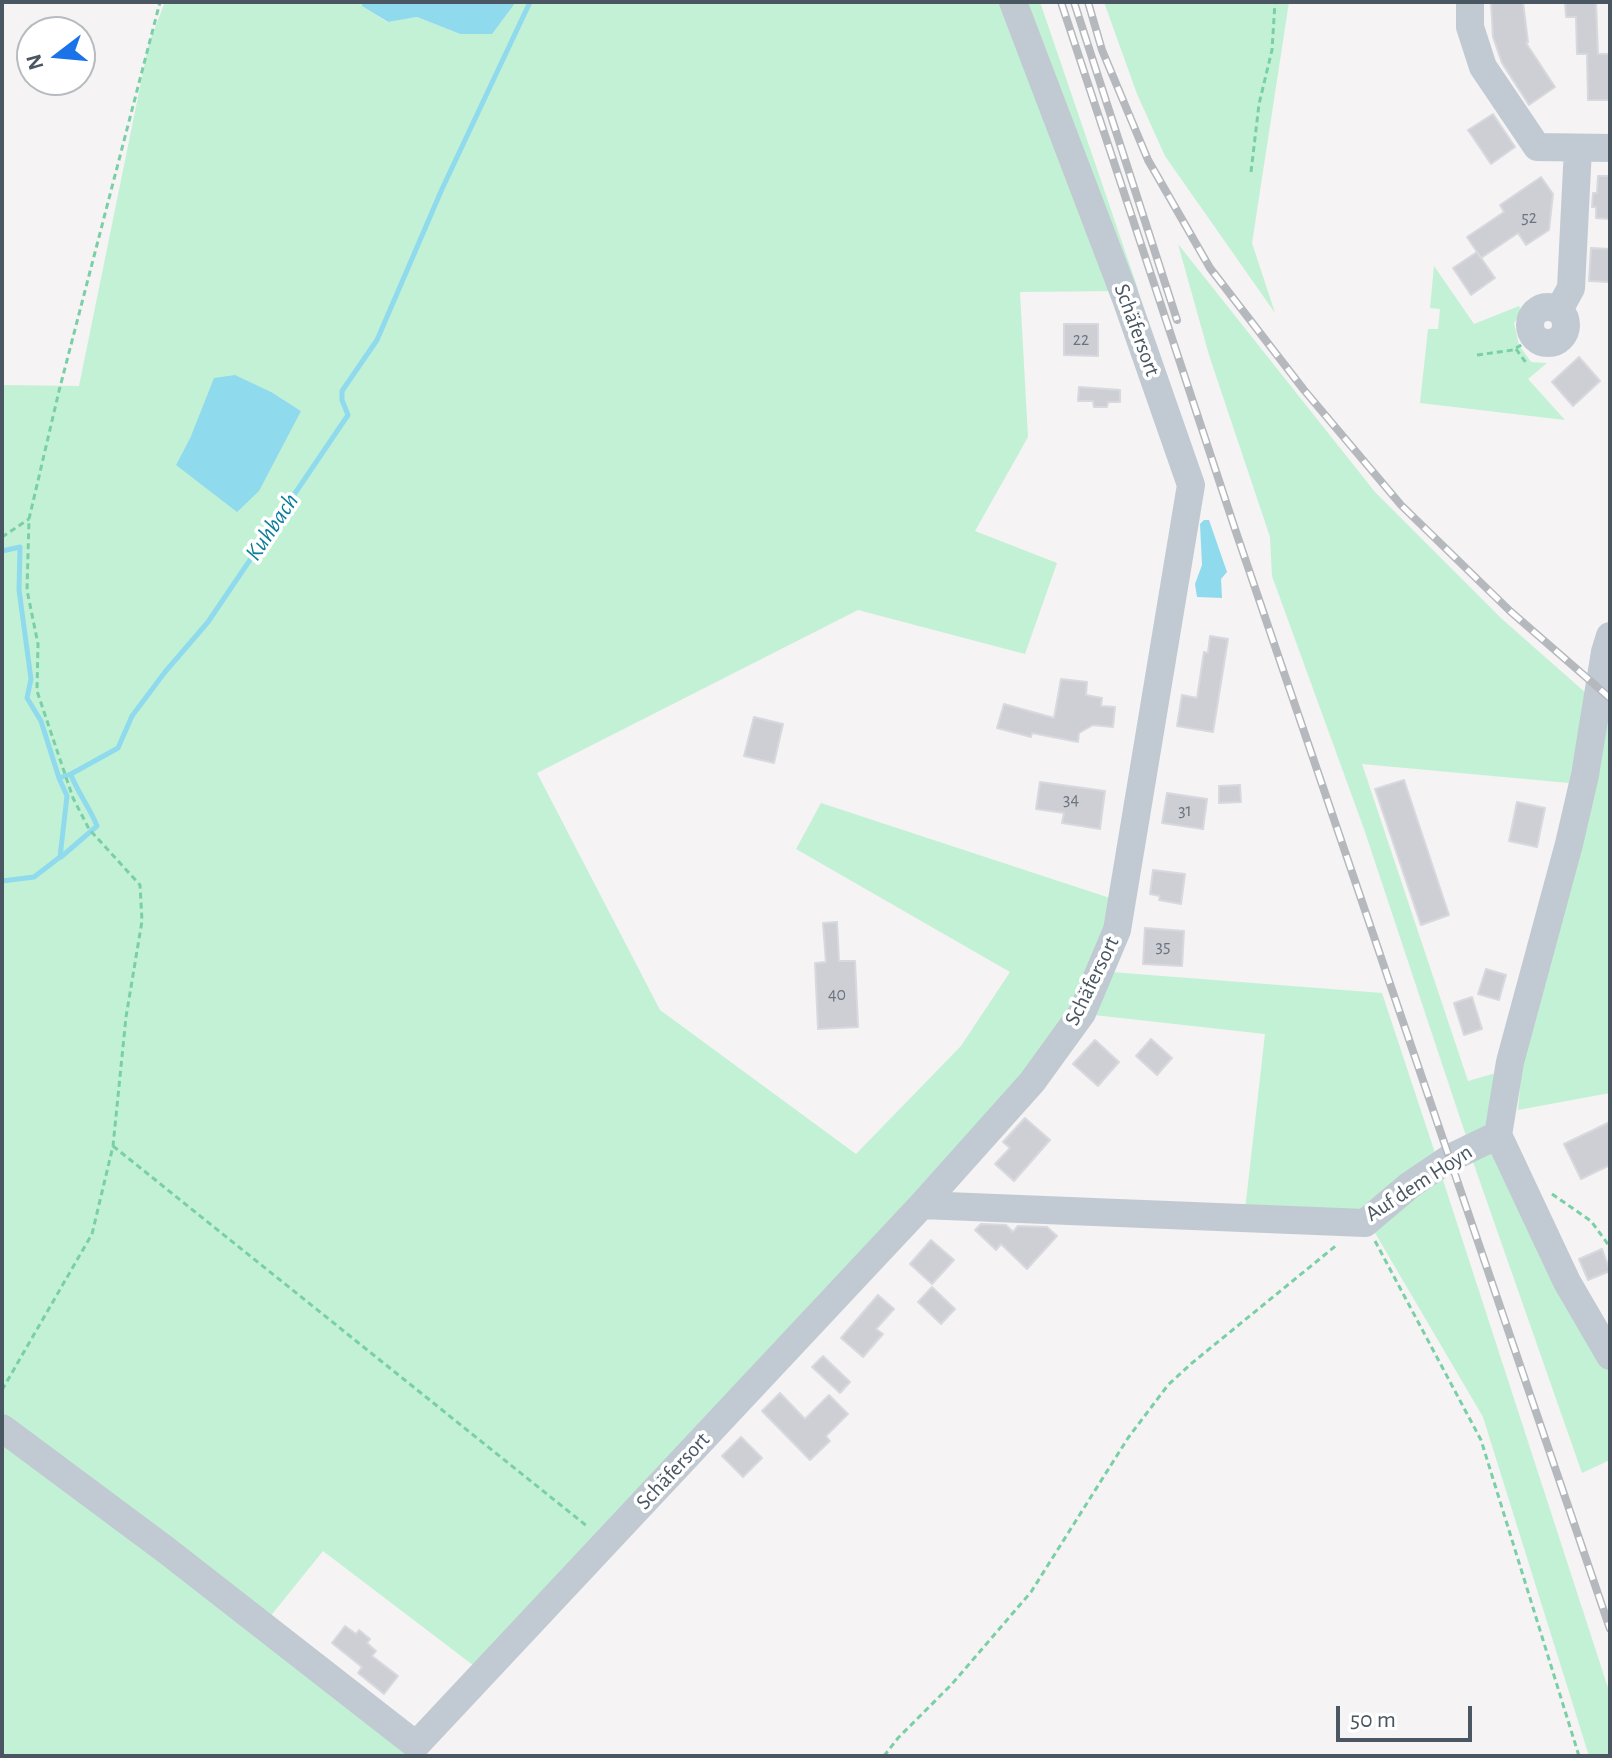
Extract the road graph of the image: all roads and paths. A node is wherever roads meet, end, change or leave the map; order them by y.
1 (160, 2) edge
2 (1013, 2) edge
3 (1275, 2) edge
4 (1470, 2) edge
5 (1578, 148) junction
6 (1610, 148) edge
7 (1251, 172) dead end
8 (1526, 350) joint
9 (1477, 355) dead end
10 (29, 519) junction
11 (2, 537) edge
12 (1610, 636) edge
13 (1498, 1135) junction
14 (113, 1146) junction
15 (1519, 1175) junction
16 (922, 1205) junction
17 (1365, 1223) junction
18 (1610, 1247) edge
19 (1610, 1356) edge
20 (2, 1390) edge
21 (2, 1428) edge
22 (607, 1542) junction
23 (884, 1756) edge
24 (1579, 1756) edge

1 - 10 path
2 - 16 street, Schäfersort
3 - 7 path
4 - 5 street
5 - 6 street
5 - 8 street
8 - 9 path
10 - 11 path
10 - 14 path
12 - 13 street, Auf dem Hoyn
13 - 15 street
13 - 17 street, Auf dem Hoyn
14 - 20 path
14 - 22 path
15 - 18 path
15 - 19 street
16 - 17 street, Auf dem Hoyn
16 - 22 street, Schäfersort
17 - 23 path
17 - 24 path
21 - 22 street, Schäfersort

